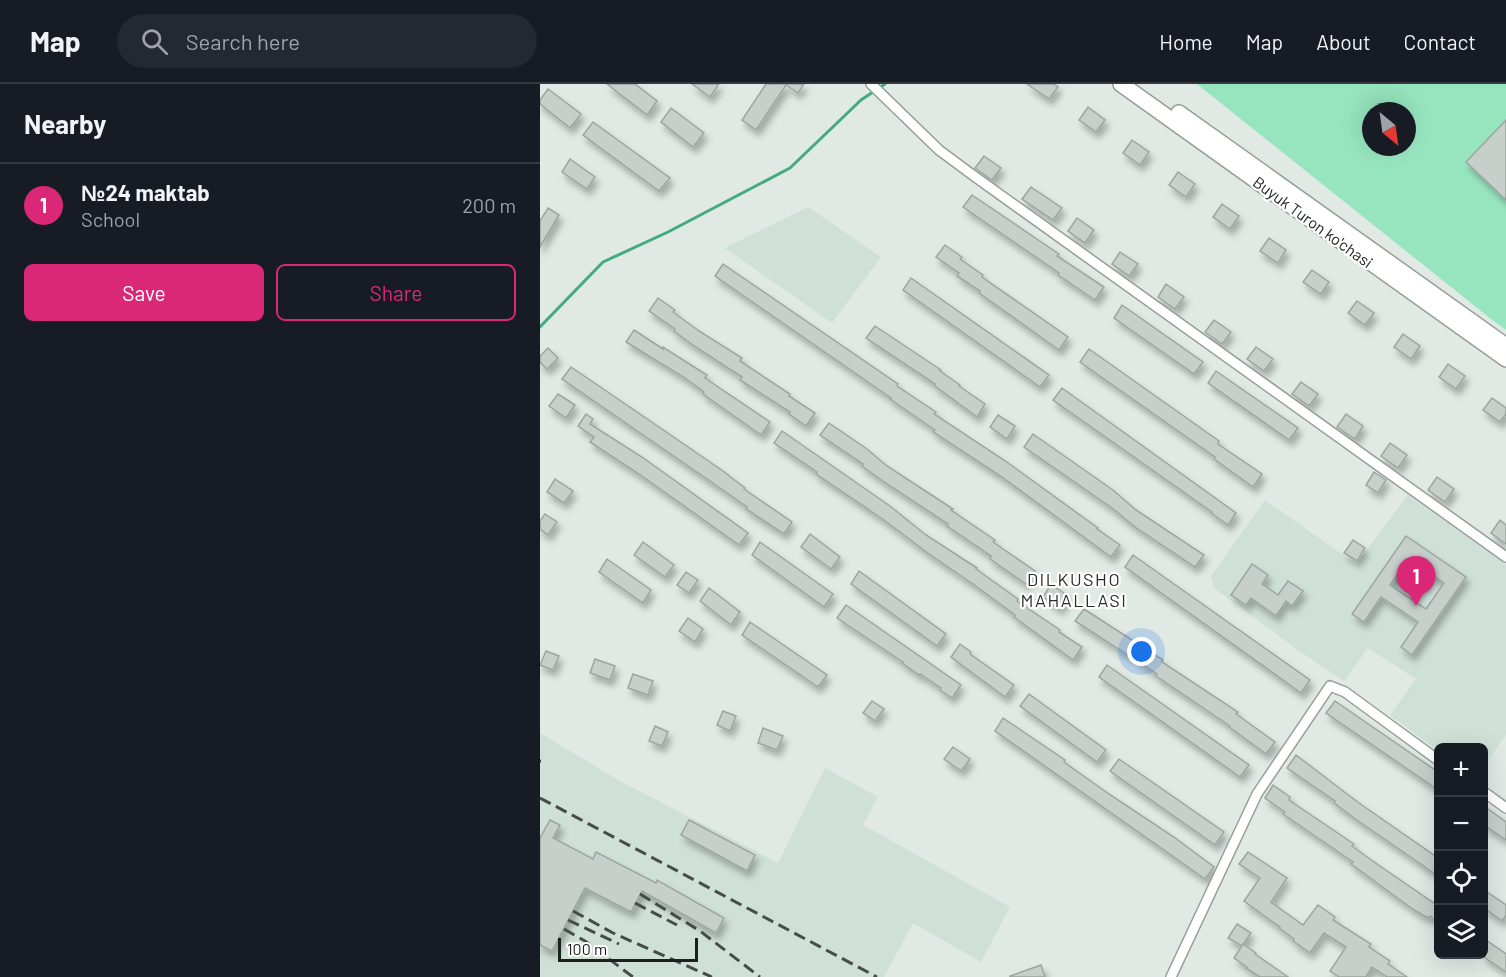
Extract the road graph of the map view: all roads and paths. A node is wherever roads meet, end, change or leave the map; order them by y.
1 (872, 84) edge
2 (1121, 84) edge
3 (1139, 84) edge
4 (1506, 346) edge
5 (1506, 359) edge
6 (1506, 557) edge
7 (1434, 757) edge
8 (1488, 795) edge
9 (1506, 808) edge
10 (1171, 977) edge

1 - 6 street
2 - 5 main road, Buyuk Turon ko'chasi
3 - 4 main road, Buyuk Turon ko'chasi
7 - 10 street
8 - 9 street

